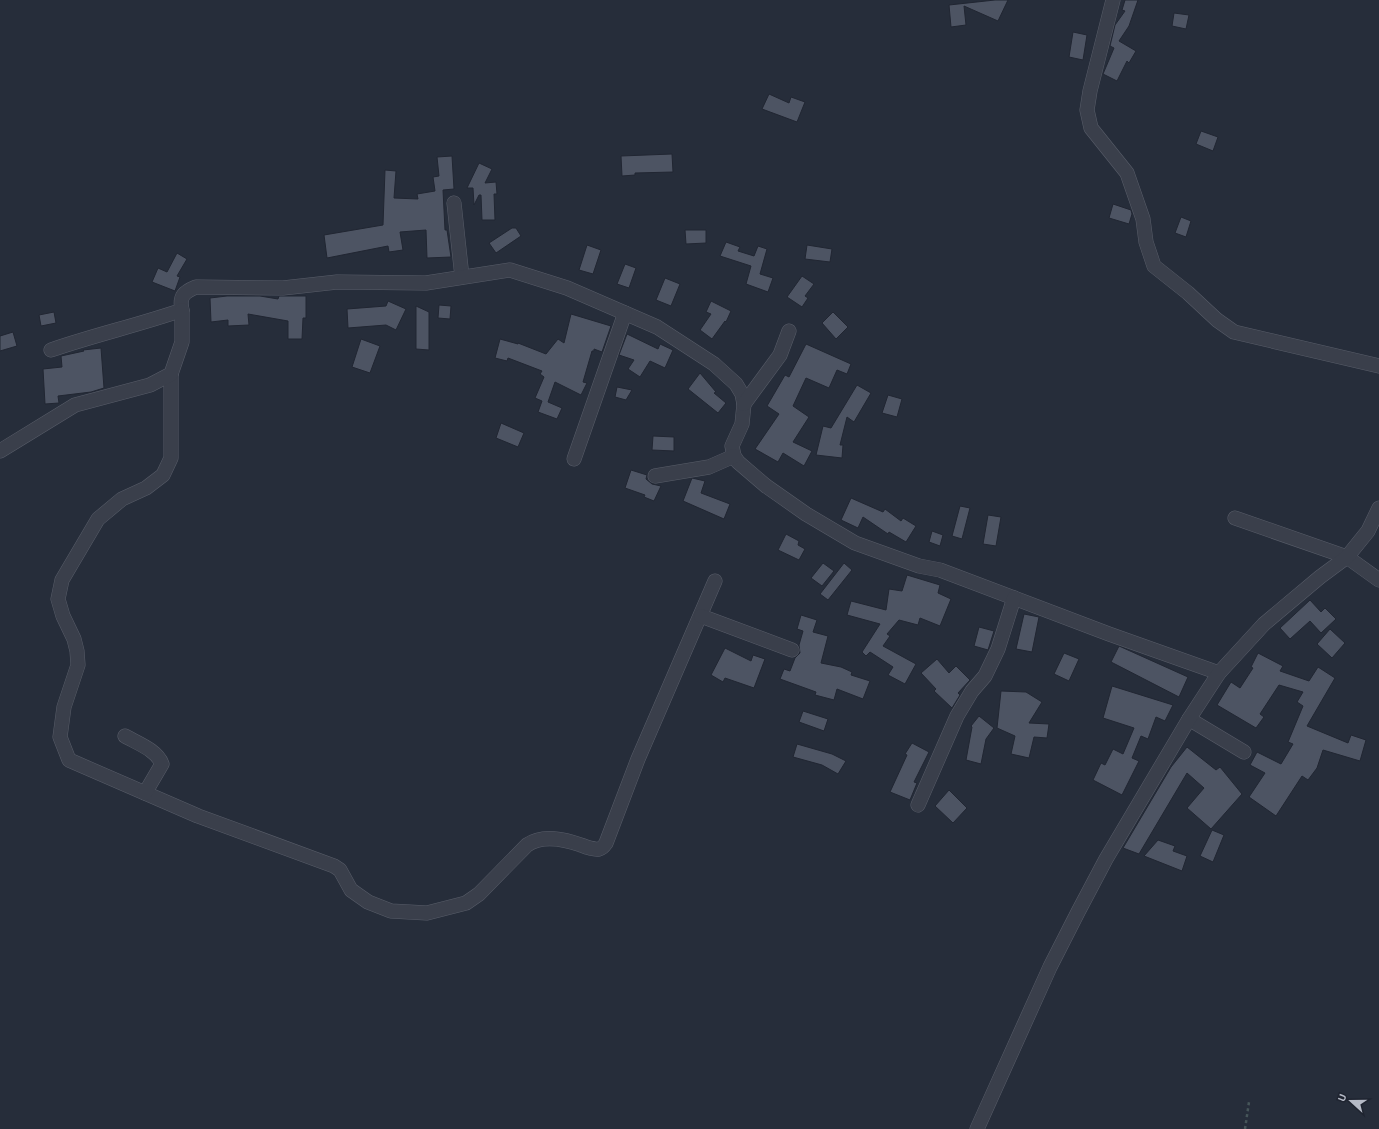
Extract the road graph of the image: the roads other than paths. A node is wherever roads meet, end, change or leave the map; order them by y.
1 (1113, 0) edge
2 (454, 202) dead end
3 (462, 277) junction
4 (182, 310) junction
5 (624, 313) junction
6 (790, 331) dead end
7 (51, 350) dead end
8 (1379, 366) edge
9 (171, 374) junction
10 (744, 404) junction
11 (0, 451) edge
12 (734, 456) junction
13 (574, 459) dead end
14 (655, 476) dead end
15 (1379, 508) edge
16 (1235, 518) dead end
17 (1347, 557) junction
18 (1379, 580) edge
19 (715, 581) dead end
20 (1014, 598) junction
21 (701, 616) junction
22 (792, 650) dead end
23 (1219, 673) junction
24 (1189, 719) junction
25 (125, 736) dead end
26 (1244, 752) dead end
27 (145, 793) junction
28 (918, 805) dead end
29 (977, 1129) edge

1 - 8 street
2 - 3 street
3 - 4 street
3 - 5 street
4 - 7 street
4 - 9 street
5 - 10 street
5 - 13 street
6 - 10 street
9 - 11 street
9 - 27 street
10 - 12 street
12 - 14 street
12 - 20 street
15 - 17 street
16 - 17 street
17 - 18 street
17 - 23 street
19 - 21 street
20 - 23 street
20 - 28 street
21 - 22 street
21 - 27 street
23 - 24 street
24 - 26 street
24 - 29 street
25 - 27 street

